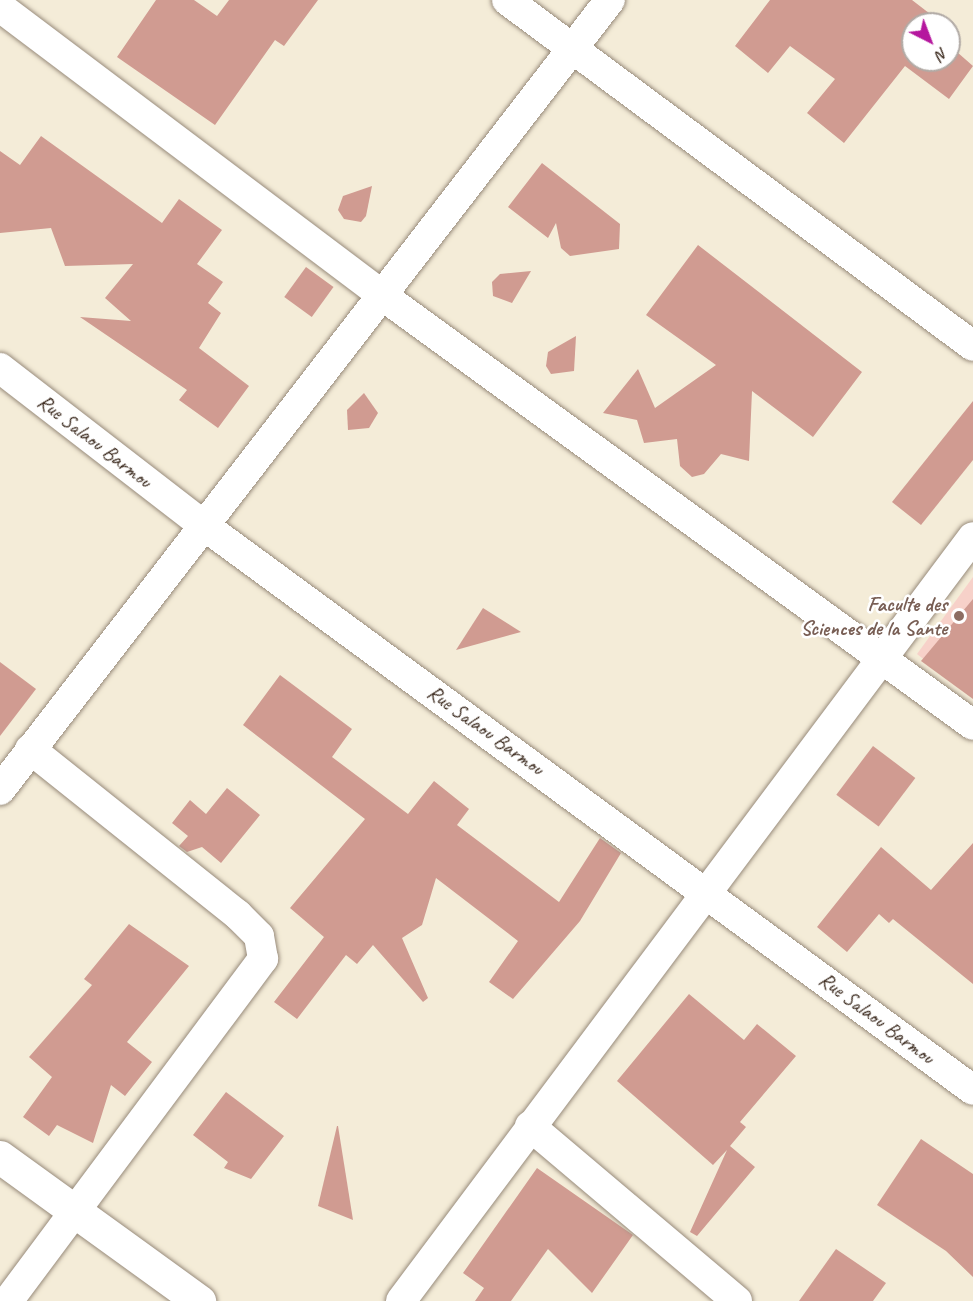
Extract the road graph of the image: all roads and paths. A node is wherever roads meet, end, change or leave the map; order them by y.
1 (507, 0) edge
2 (610, 0) edge
3 (0, 7) edge
4 (573, 48) junction
5 (383, 296) junction
6 (973, 346) edge
7 (0, 368) edge
8 (202, 524) junction
9 (973, 537) edge
10 (880, 659) junction
11 (973, 725) edge
12 (30, 749) junction
13 (0, 790) edge
14 (707, 890) junction
15 (973, 1090) edge
16 (530, 1126) junction
17 (0, 1157) edge
18 (74, 1212) junction
19 (8, 1301) edge
20 (199, 1301) edge
21 (401, 1301) edge
22 (737, 1301) edge

1 - 4 street
2 - 4 street
3 - 5 street
4 - 5 street
4 - 6 street
5 - 8 street
5 - 10 street
7 - 8 street, Rue Salaou Barmou
8 - 12 street
8 - 14 street, Rue Salaou Barmou
9 - 10 street
10 - 11 street
10 - 14 street
12 - 13 street
12 - 18 street
14 - 15 street, Rue Salaou Barmou
14 - 16 street
16 - 21 street
16 - 22 street
17 - 18 street
18 - 19 street
18 - 20 street

